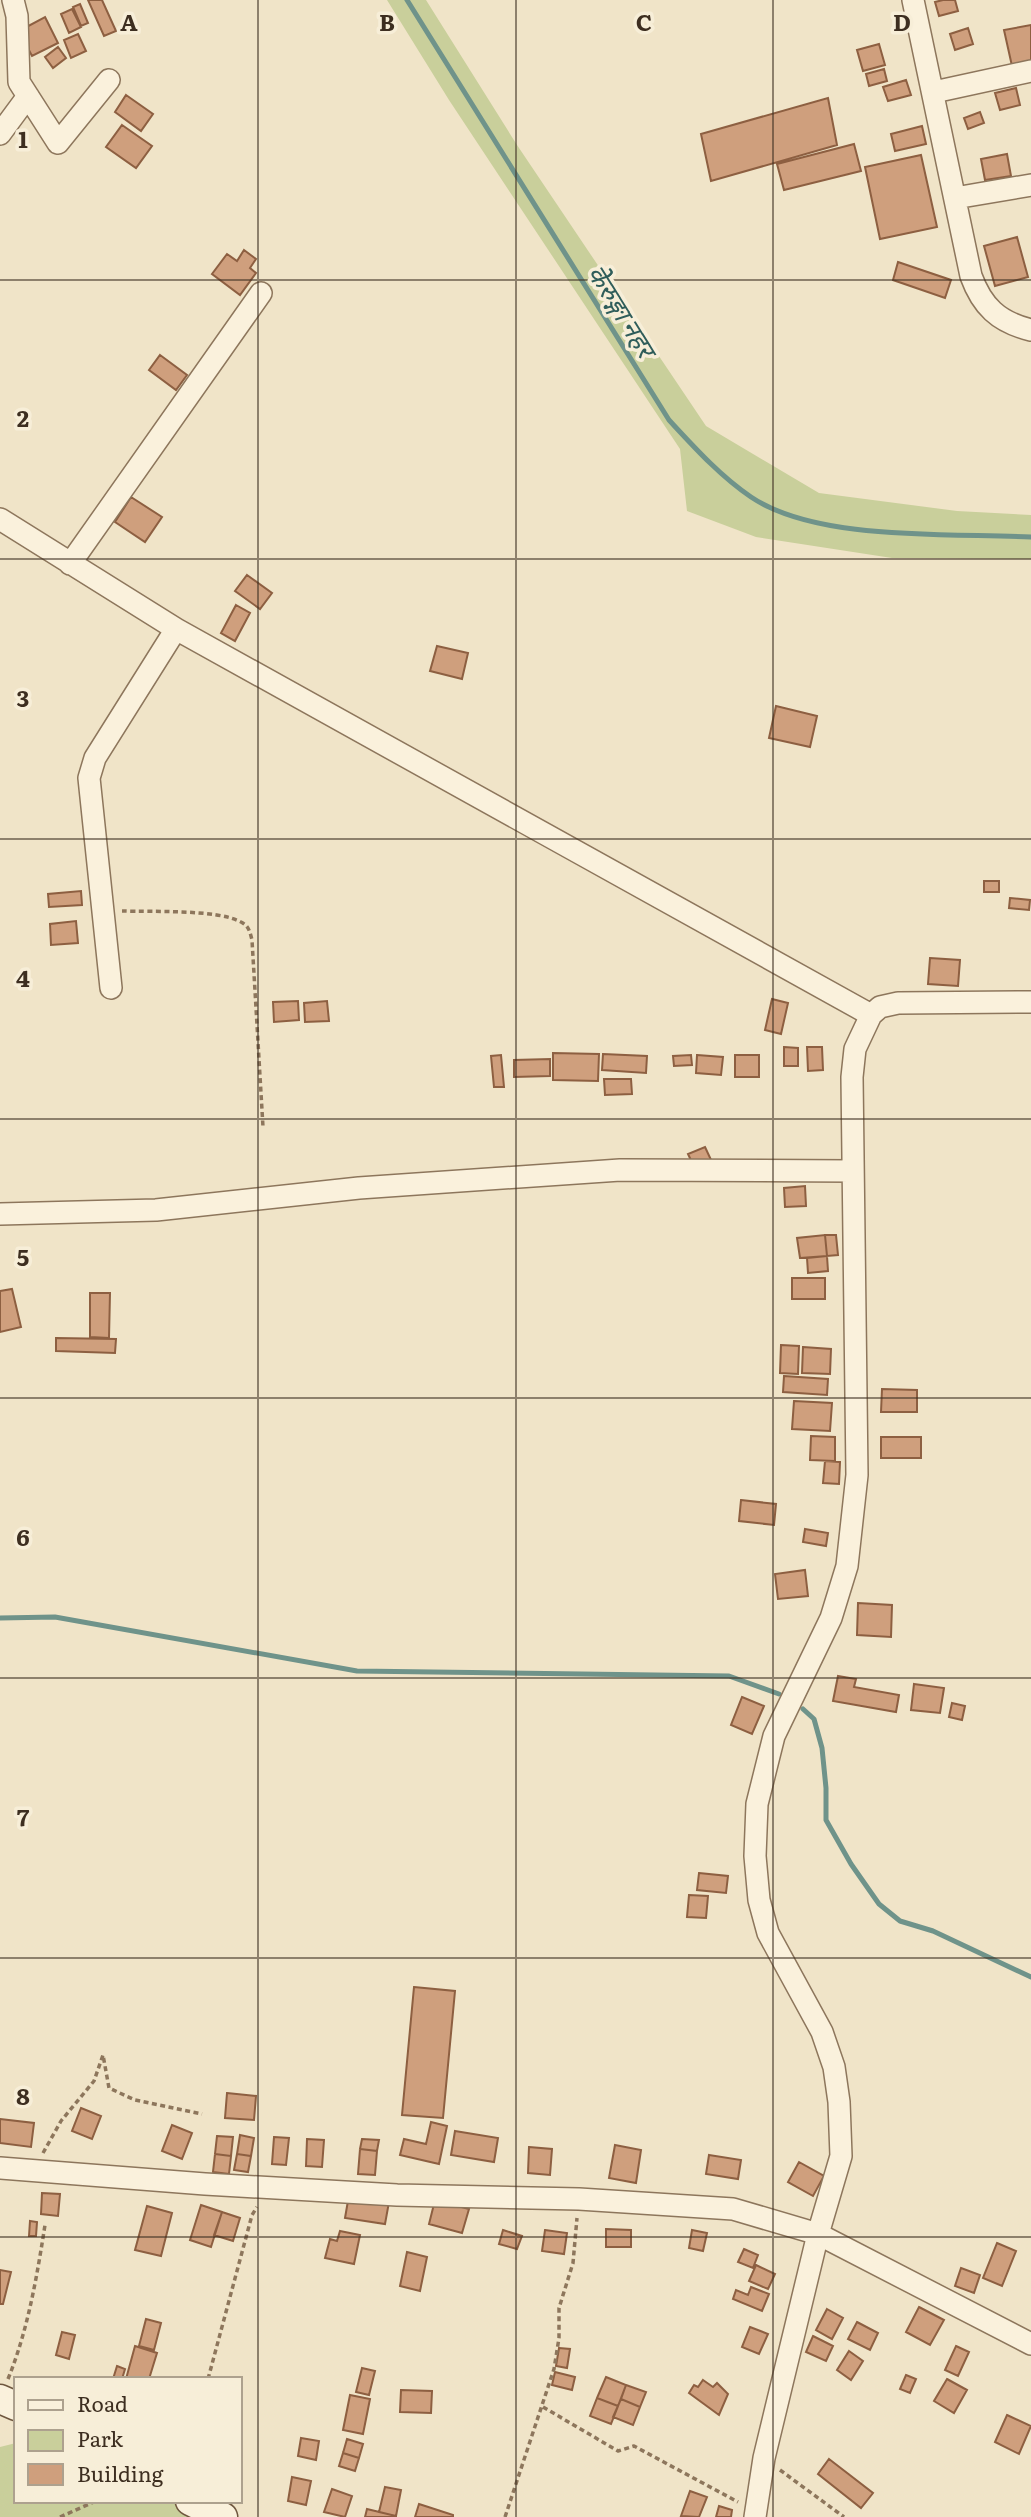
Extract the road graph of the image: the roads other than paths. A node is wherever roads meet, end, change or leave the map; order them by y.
1 (13, 0) edge
2 (913, 0) edge
3 (1031, 71) edge
4 (109, 79) dead end
5 (934, 92) junction
6 (29, 96) junction
7 (0, 134) edge
8 (1031, 185) edge
9 (955, 198) junction
10 (261, 293) dead end
11 (1031, 330) edge
12 (0, 519) edge
13 (70, 564) junction
14 (176, 629) junction
15 (111, 988) dead end
16 (1031, 1002) edge
17 (871, 1016) junction
18 (852, 1171) junction
19 (0, 1214) edge
20 (0, 2168) edge
21 (818, 2234) junction
22 (1031, 2344) edge
23 (194, 2503) edge
24 (755, 2514) edge
25 (223, 2517) edge

1 - 6 street
2 - 5 street
3 - 5 street
4 - 6 street
5 - 9 street
6 - 7 street
8 - 9 street
9 - 11 street
10 - 13 street
12 - 13 street
13 - 14 street
14 - 15 street
14 - 17 street
16 - 17 street
17 - 18 street
18 - 19 street
18 - 21 street
20 - 21 street
21 - 22 street
21 - 24 street
23 - 25 main road

